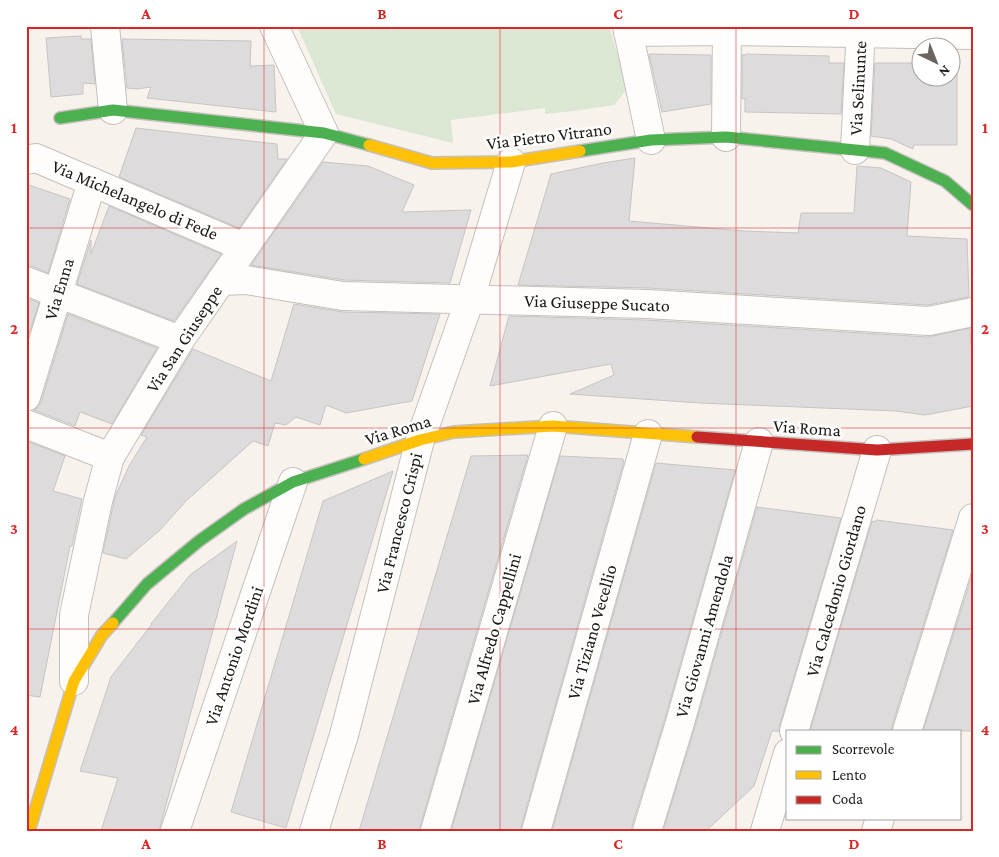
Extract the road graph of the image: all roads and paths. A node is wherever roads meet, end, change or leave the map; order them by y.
1 (105, 26) edge
2 (274, 26) edge
3 (628, 29) edge
4 (726, 29) edge
5 (861, 30) edge
6 (973, 35) edge
7 (112, 110) junction
8 (60, 118) dead end
9 (324, 133) junction
10 (726, 137) junction
11 (651, 140) junction
12 (855, 150) junction
13 (26, 160) edge
14 (511, 162) junction
15 (92, 182) junction
16 (973, 205) edge
17 (244, 247) junction
18 (221, 281) junction
19 (26, 282) edge
20 (58, 293) junction
21 (470, 299) junction
22 (973, 312) edge
23 (180, 340) junction
24 (26, 396) edge
25 (26, 424) edge
26 (553, 426) junction
27 (648, 434) junction
28 (420, 440) junction
29 (758, 442) junction
30 (973, 444) edge
31 (877, 450) junction
32 (110, 457) junction
33 (293, 482) junction
34 (973, 518) edge
35 (74, 680) junction
36 (794, 730) edge
37 (907, 730) edge
38 (786, 760) edge
39 (34, 787) edge
40 (29, 831) edge
41 (175, 831) edge
42 (314, 831) edge
43 (435, 831) edge
44 (536, 831) edge
45 (647, 831) edge
46 (765, 831) edge

1 - 7 street
2 - 9 street
3 - 4 street
3 - 11 street
4 - 5 street
4 - 10 street
5 - 6 street
5 - 12 street, Via Selinunte
7 - 8 street, Via Pietro Vitrano
7 - 9 street, Via Pietro Vitrano
9 - 14 street, Via Pietro Vitrano
9 - 17 street, Via San Giuseppe
10 - 11 street, Via Pietro Vitrano
10 - 12 street, Via Pietro Vitrano
11 - 14 street, Via Pietro Vitrano
12 - 16 street, Via Pietro Vitrano
13 - 15 street, Via Michelangelo di Fede
14 - 21 street, Via Francesco Crispi
15 - 17 street, Via Michelangelo di Fede
15 - 20 street, Via Enna
17 - 18 street, Via San Giuseppe
18 - 21 street, Via Giuseppe Sucato
18 - 23 street, Via San Giuseppe
19 - 20 street
20 - 23 street
20 - 24 street, Via Enna
21 - 22 street, Via Giuseppe Sucato
21 - 28 street, Via Francesco Crispi
23 - 32 street, Via San Giuseppe
25 - 32 street
26 - 27 street, Via Roma
26 - 28 street, Via Roma
26 - 43 street, Via Alfredo Cappellini
27 - 29 street, Via Roma
27 - 44 street, Via Tiziano Vecellio
28 - 33 street, Via Roma
28 - 42 street, Via Francesco Crispi
29 - 31 street, Via Roma
29 - 45 street, Via Giovanni Amendola
30 - 31 street, Via Roma
31 - 36 street, Via Calcedonio Giordano
32 - 35 street, Via San Giuseppe
33 - 35 street, Via Roma
33 - 41 street, Via Antonio Mordini
34 - 37 street
35 - 39 street, Via Roma
38 - 46 street
39 - 40 street, Via Roma

